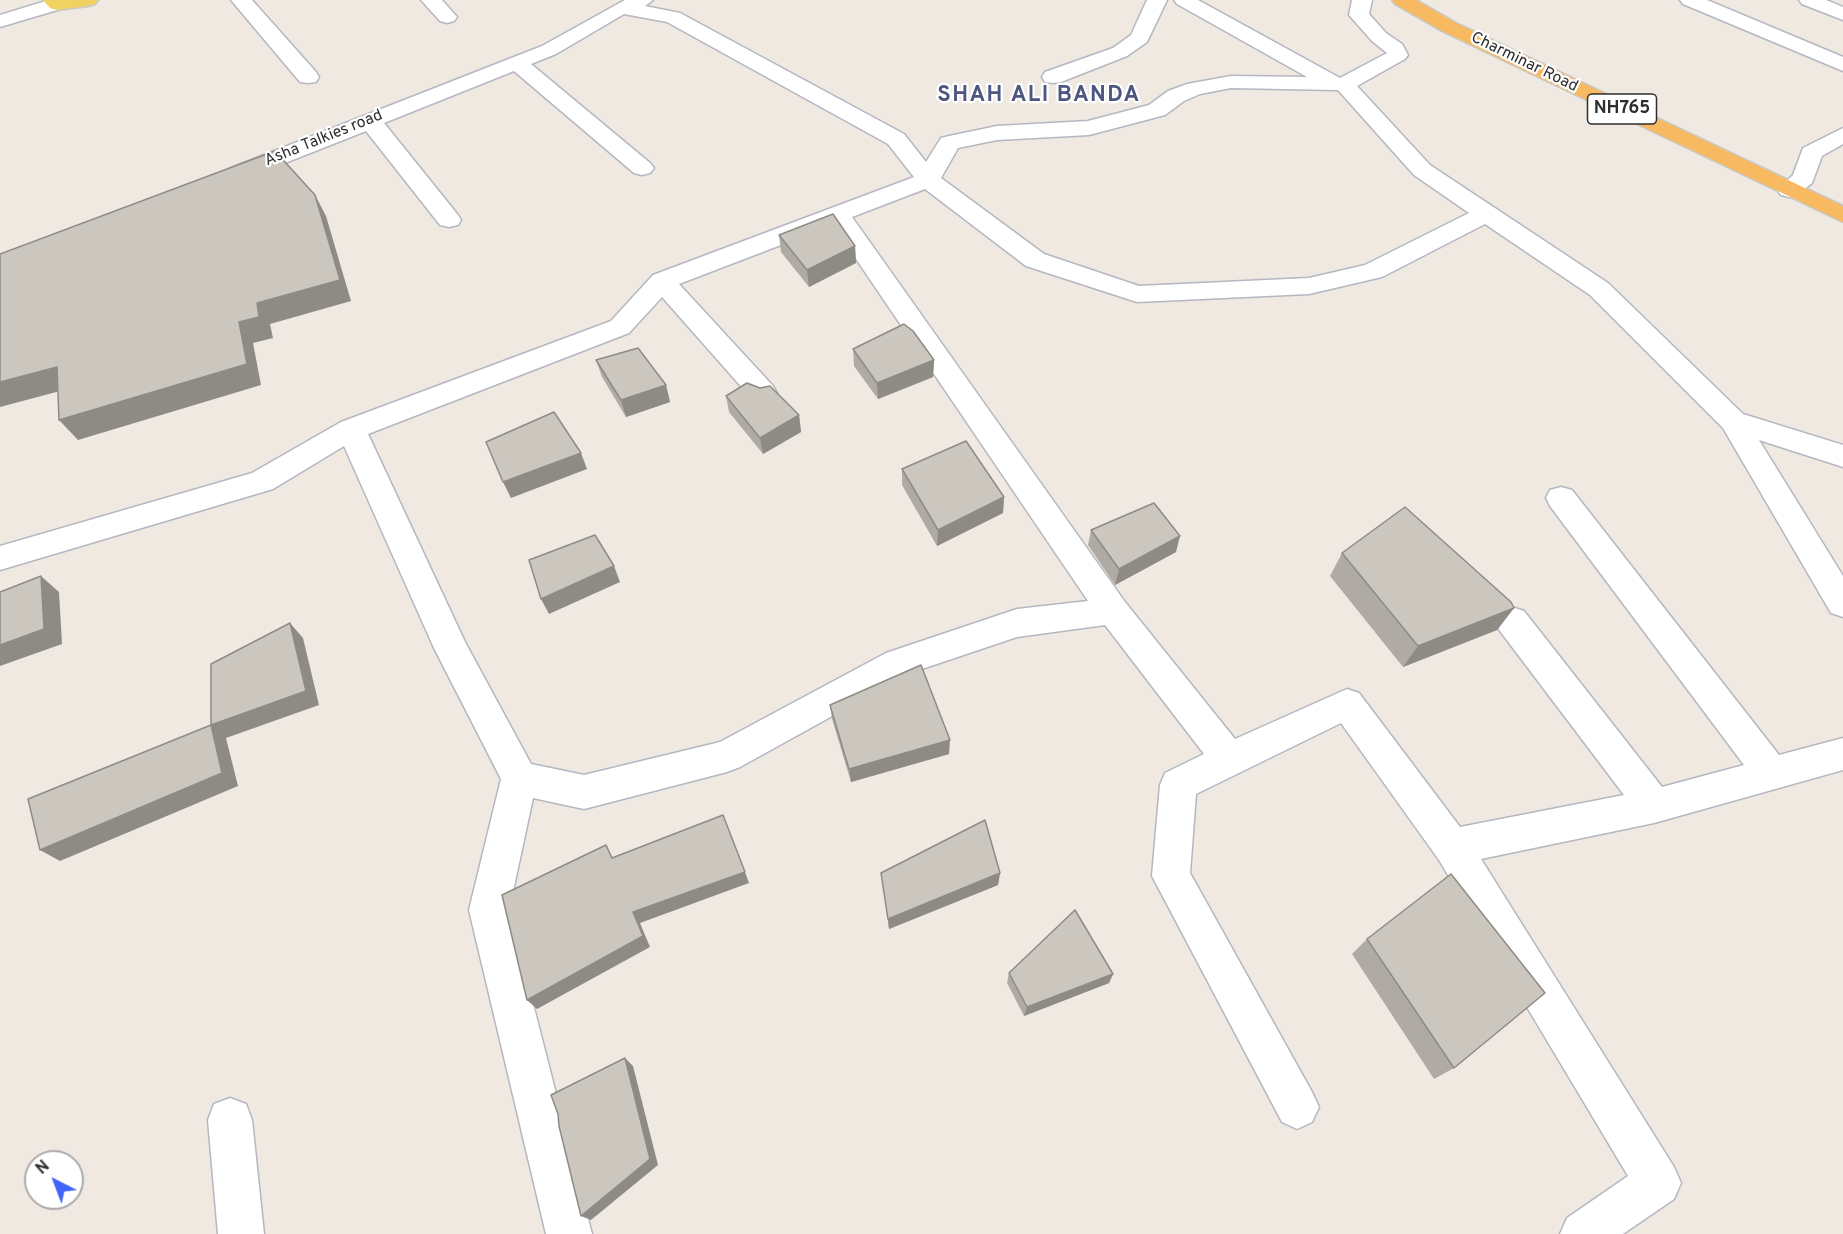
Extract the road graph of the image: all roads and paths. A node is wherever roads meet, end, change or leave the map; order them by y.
1 (88, 0) edge
2 (241, 0) edge
3 (430, 0) edge
4 (1157, 0) edge
5 (1184, 0) edge
6 (1362, 0) edge
7 (1402, 0) edge
8 (1437, 0) edge
9 (1690, 0) edge
10 (1809, 0) edge
11 (55, 2) edge
12 (632, 4) edge
13 (1843, 14) edge
14 (447, 17) dead end
15 (1, 18) edge
16 (517, 63) junction
17 (1843, 65) edge
18 (308, 77) dead end
19 (1053, 77) dead end
20 (1339, 84) junction
21 (370, 122) junction
22 (1843, 135) edge
23 (642, 168) dead end
24 (928, 180) junction
25 (218, 182) edge
26 (1797, 184) junction
27 (1843, 196) edge
28 (1487, 213) junction
29 (838, 214) junction
30 (1843, 215) edge
31 (449, 220) dead end
32 (662, 281) junction
33 (763, 393) edge
34 (1733, 421) junction
35 (351, 429) junction
36 (1843, 456) edge
37 (1561, 498) dead end
38 (0, 558) edge
39 (1843, 604) edge
40 (1113, 611) junction
41 (1512, 621) edge
42 (1843, 753) edge
43 (1229, 759) junction
44 (1772, 774) junction
45 (519, 778) junction
46 (1654, 806) junction
47 (1452, 847) junction
48 (1297, 1107) dead end
49 (230, 1120) dead end
50 (240, 1234) edge
51 (569, 1234) edge
52 (1583, 1234) edge

1 - 11 main road
2 - 18 street
3 - 14 street
4 - 19 street
5 - 20 street
6 - 20 street
7 - 26 highway, Charminar Road / NH765
8 - 26 highway, Charminar Road / NH765
9 - 17 street
10 - 13 street
11 - 15 street
12 - 16 street, Asha Talkies road
12 - 24 street
16 - 21 street, Asha Talkies road
16 - 23 street
20 - 24 street
20 - 28 street
21 - 25 street, Asha Talkies road
21 - 31 street
22 - 26 street
24 - 28 street
24 - 29 street
26 - 27 highway, Charminar Road / NH765
26 - 30 highway, Charminar Road / NH765
28 - 34 street
29 - 32 street
29 - 40 street
32 - 33 street
32 - 35 street
34 - 36 street
34 - 39 street
35 - 38 street
35 - 45 street
37 - 44 street
40 - 43 street
40 - 45 street
41 - 46 street
42 - 44 street
43 - 47 street
43 - 48 street
44 - 46 street
45 - 51 street
46 - 47 street
47 - 52 street
49 - 50 street

